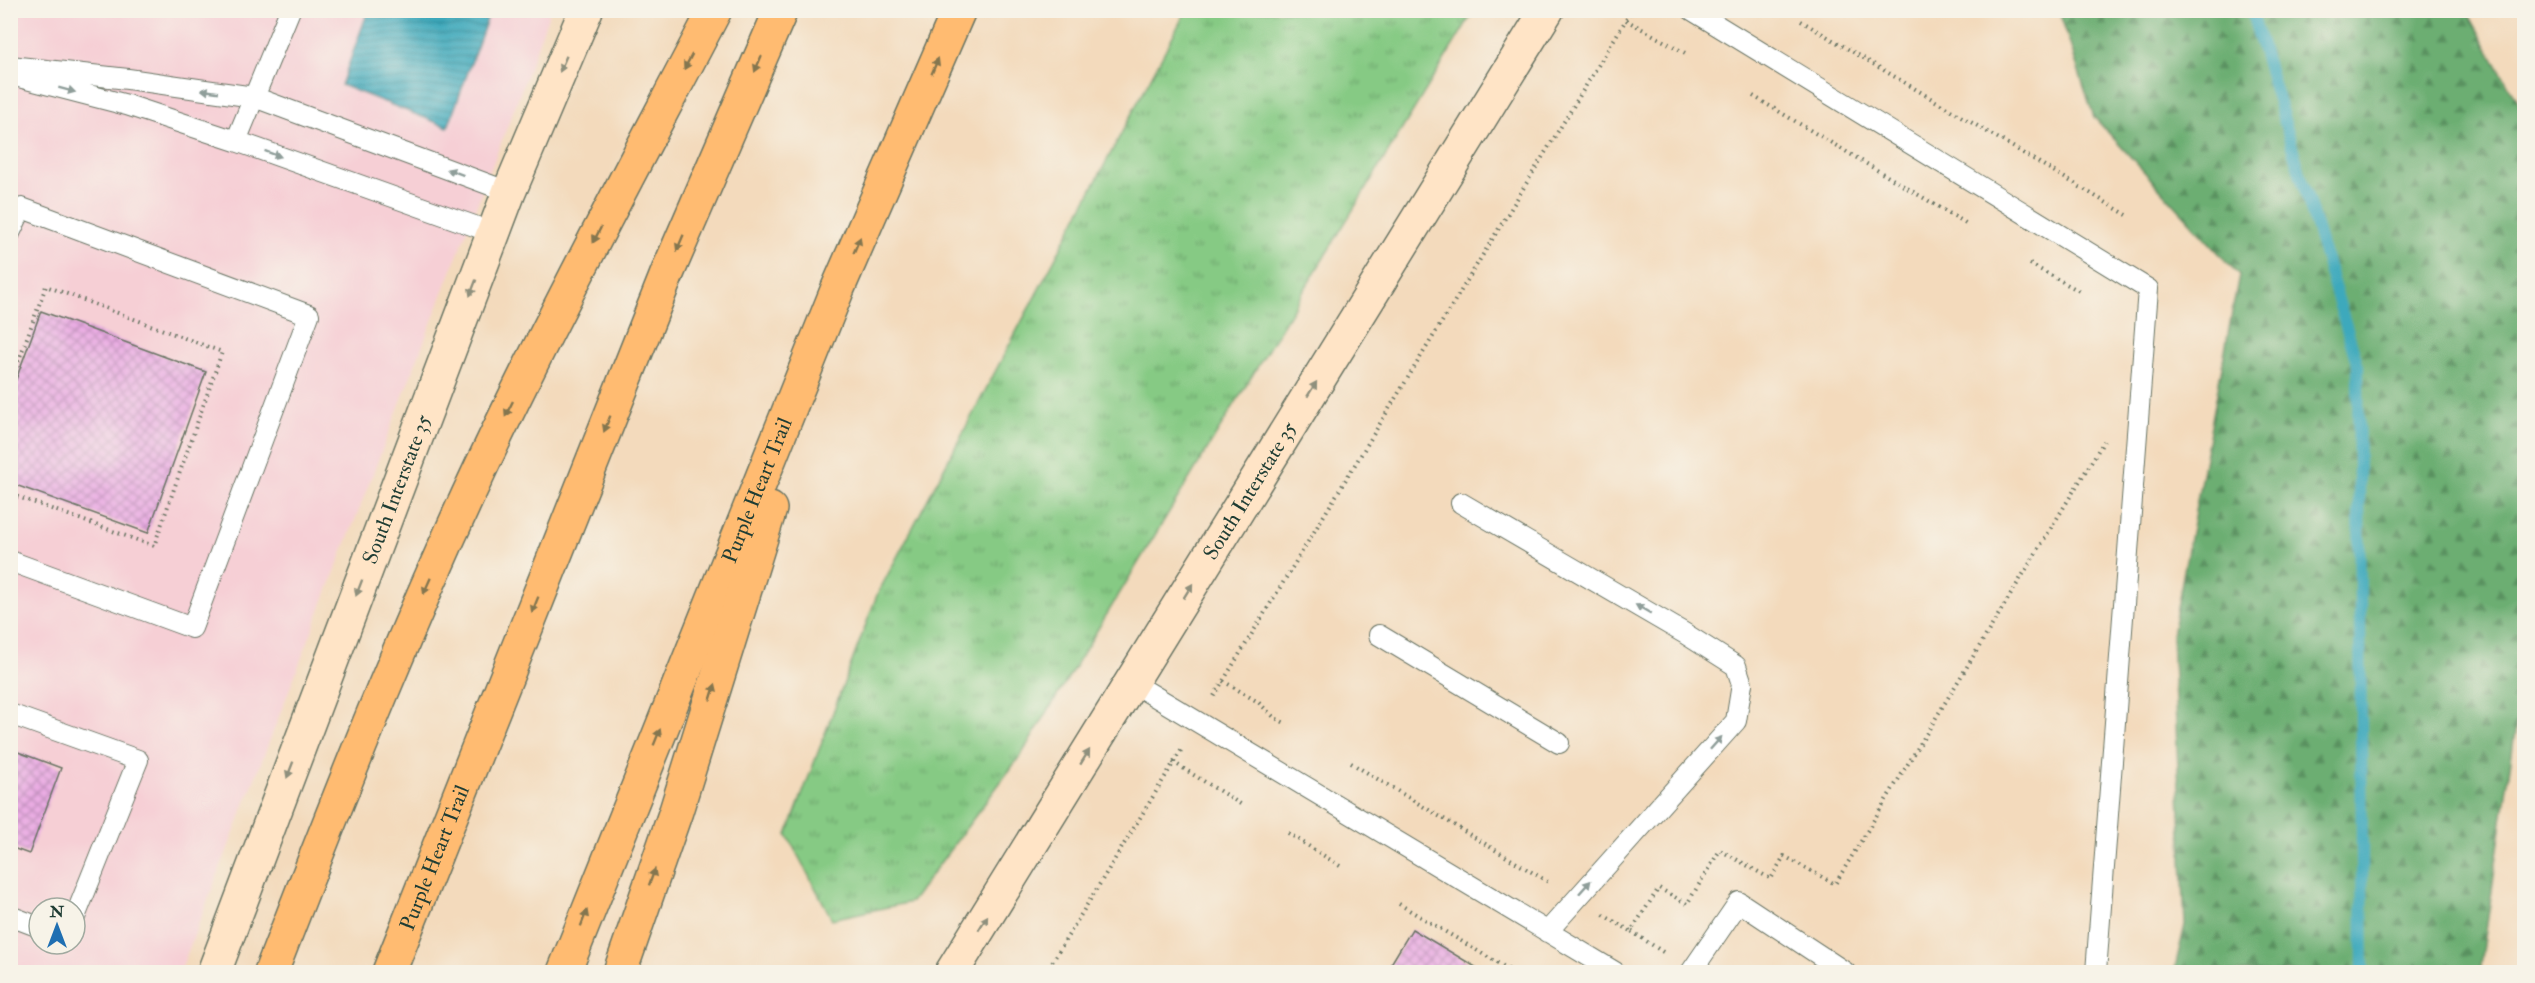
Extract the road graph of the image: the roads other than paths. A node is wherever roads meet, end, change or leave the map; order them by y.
1 (290, 10) edge
2 (586, 10) edge
3 (715, 10) edge
4 (781, 10) edge
5 (959, 10) edge
6 (1547, 10) edge
7 (1692, 10) edge
8 (10, 66) edge
9 (10, 75) edge
10 (254, 97) junction
11 (236, 141) junction
12 (509, 192) junction
13 (10, 233) edge
14 (494, 233) junction
15 (838, 288) junction
16 (1461, 503) dead end
17 (10, 561) edge
18 (1379, 635) dead end
19 (1131, 682) junction
20 (10, 714) edge
21 (1558, 743) dead end
22 (83, 896) edge
23 (10, 916) edge
24 (27, 922) edge
25 (1547, 932) junction
26 (214, 972) edge
27 (272, 972) edge
28 (389, 972) edge
29 (564, 972) edge
30 (620, 972) edge
31 (952, 972) edge
32 (1615, 972) edge
33 (1691, 972) edge
34 (1845, 972) edge
35 (2096, 972) edge

1 - 10 lane
2 -> 12 main road, South Interstate 35
3 -> 27 highway
4 -> 28 highway, Purple Heart Trail
15 -> 5 highway, Purple Heart Trail
19 -> 6 main road, South Interstate 35
7 - 35 lane
10 -> 8 lane
9 -> 11 lane
10 - 11 lane
12 -> 10 lane
11 -> 14 lane
12 - 14 main road, South Interstate 35
13 - 17 lane
14 -> 26 main road, South Interstate 35
29 -> 15 highway, Purple Heart Trail
30 -> 15 highway
25 -> 16 lane
18 - 21 lane
19 - 25 lane
31 -> 19 main road, South Interstate 35
20 - 22 lane
23 - 24 lane
25 - 32 lane
33 - 34 lane

